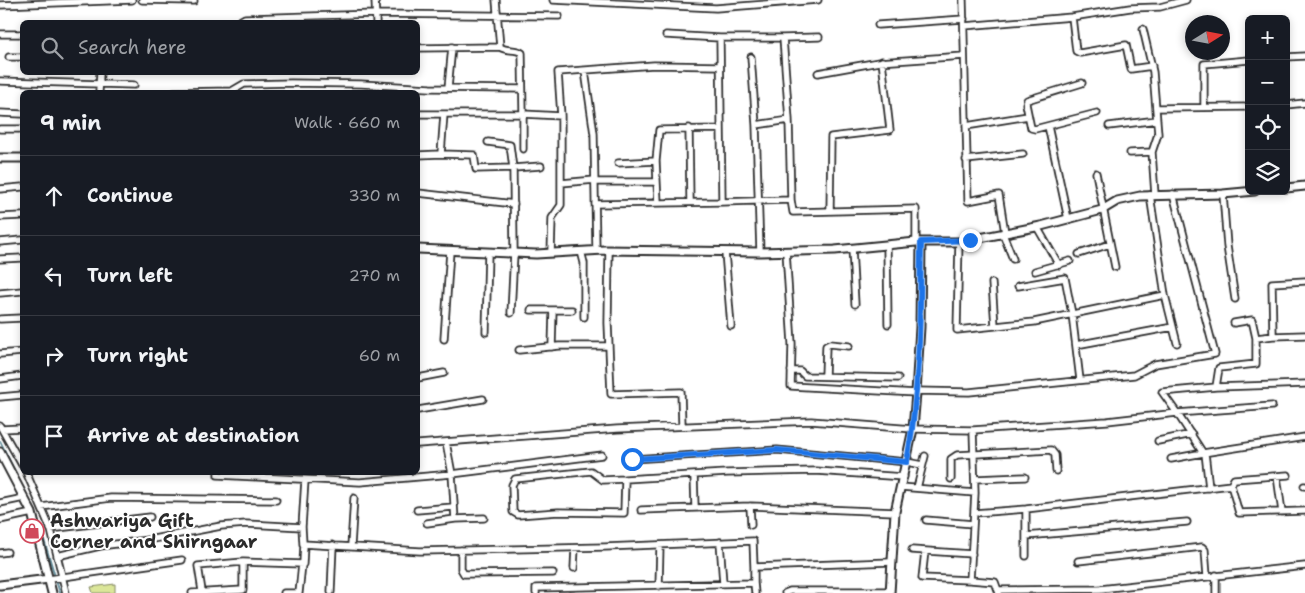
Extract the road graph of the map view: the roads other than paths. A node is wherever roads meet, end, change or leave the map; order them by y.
1 (132, 0) edge
2 (142, 0) edge
3 (194, 0) edge
4 (375, 0) edge
5 (496, 0) edge
6 (552, 0) edge
7 (818, 0) edge
8 (963, 0) edge
9 (1156, 0) edge
10 (1186, 0) edge
11 (0, 5) edge
12 (1158, 7) junction
13 (375, 14) junction
14 (496, 14) junction
15 (559, 16) dead end
16 (1072, 17) junction
17 (964, 18) junction
18 (242, 20) edge
19 (376, 20) edge
20 (878, 25) dead end
21 (964, 26) junction
22 (1143, 29) dead end
23 (0, 34) edge
24 (20, 34) edge
25 (666, 35) dead end
26 (819, 37) dead end
27 (720, 38) junction
28 (783, 38) junction
29 (500, 47) junction
30 (420, 48) edge
31 (452, 48) junction
32 (964, 56) junction
33 (1305, 56) edge
34 (9, 57) dead end
35 (20, 57) edge
36 (751, 57) dead end
37 (1290, 58) edge
38 (1245, 60) edge
39 (882, 61) junction
40 (720, 66) junction
41 (1152, 66) junction
42 (585, 71) junction
43 (818, 73) dead end
44 (100, 75) edge
45 (0, 81) edge
46 (1082, 83) dead end
47 (99, 85) junction
48 (134, 85) dead end
49 (448, 88) junction
50 (522, 89) junction
51 (99, 90) edge
52 (234, 90) edge
53 (1305, 103) edge
54 (1290, 105) edge
55 (1204, 107) junction
56 (1245, 107) edge
57 (1156, 108) junction
58 (0, 113) edge
59 (1097, 113) dead end
60 (20, 114) edge
61 (420, 114) edge
62 (444, 114) junction
63 (523, 114) junction
64 (560, 116) junction
65 (1028, 116) junction
66 (789, 120) junction
67 (1157, 120) junction
68 (756, 125) junction
69 (966, 126) junction
70 (1048, 126) junction
71 (1109, 126) dead end
72 (689, 128) junction
73 (0, 129) edge
74 (20, 129) edge
75 (721, 129) junction
76 (488, 142) dead end
77 (523, 149) dead end
78 (1130, 152) dead end
79 (1152, 152) junction
80 (441, 154) junction
81 (1022, 154) dead end
82 (420, 155) edge
83 (0, 158) edge
84 (20, 158) edge
85 (966, 160) junction
86 (656, 161) junction
87 (618, 163) dead end
88 (541, 166) dead end
89 (513, 168) junction
90 (1096, 173) dead end
91 (595, 181) junction
92 (657, 182) junction
93 (561, 183) junction
94 (1305, 186) edge
95 (20, 187) edge
96 (1290, 188) edge
97 (0, 189) edge
98 (1245, 192) edge
99 (420, 193) edge
100 (1173, 194) junction
101 (1223, 194) junction
102 (1152, 195) junction
103 (791, 200) junction
104 (690, 202) junction
105 (722, 202) junction
106 (758, 202) junction
107 (658, 203) junction
108 (514, 204) junction
109 (595, 204) junction
110 (1102, 210) junction
111 (830, 211) junction
112 (20, 216) edge
113 (0, 217) edge
114 (1068, 219) junction
115 (1037, 227) junction
116 (1004, 234) junction
117 (20, 240) edge
118 (0, 242) edge
119 (919, 242) junction
120 (959, 242) junction
121 (1110, 244) junction
122 (887, 245) junction
123 (852, 248) junction
124 (420, 249) edge
125 (596, 250) junction
126 (609, 250) junction
127 (450, 251) junction
128 (581, 251) junction
129 (786, 251) junction
130 (488, 252) junction
131 (726, 252) junction
132 (760, 252) junction
133 (514, 253) junction
134 (551, 253) junction
135 (1079, 254) dead end
136 (20, 258) edge
137 (0, 259) edge
138 (1012, 259) dead end
139 (1070, 261) dead end
140 (1059, 264) junction
141 (1115, 268) dead end
142 (1035, 271) dead end
143 (1305, 281) edge
144 (992, 283) dead end
145 (1018, 286) dead end
146 (20, 291) edge
147 (0, 293) edge
148 (1165, 295) junction
149 (1235, 299) dead end
150 (855, 304) dead end
151 (531, 310) dead end
152 (552, 310) junction
153 (572, 310) dead end
154 (511, 313) dead end
155 (1072, 314) junction
156 (584, 317) dead end
157 (20, 318) edge
158 (0, 319) edge
159 (1234, 323) dead end
160 (888, 324) dead end
161 (731, 326) dead end
162 (995, 326) junction
163 (1173, 327) junction
164 (486, 332) dead end
165 (1305, 335) edge
166 (1273, 336) junction
167 (1256, 338) junction
168 (444, 339) dead end
169 (1177, 343) dead end
170 (1076, 345) junction
171 (609, 346) junction
172 (849, 346) dead end
173 (552, 347) junction
174 (519, 350) dead end
175 (20, 352) edge
176 (0, 354) edge
177 (791, 371) junction
178 (444, 374) dead end
179 (20, 376) edge
180 (825, 376) junction
181 (420, 378) edge
182 (898, 378) dead end
183 (0, 379) edge
184 (1080, 380) junction
185 (1305, 384) edge
186 (1216, 387) junction
187 (916, 392) junction
188 (20, 395) edge
189 (0, 397) edge
190 (483, 399) dead end
191 (1272, 406) dead end
192 (420, 410) edge
193 (1177, 413) junction
194 (682, 426) junction
195 (1, 427) edge
196 (20, 428) edge
197 (913, 429) junction
198 (973, 430) junction
199 (1192, 434) junction
200 (1305, 437) edge
201 (1158, 441) dead end
202 (446, 442) junction
203 (420, 444) edge
204 (0, 452) edge
205 (1204, 453) junction
206 (602, 454) dead end
207 (975, 454) junction
208 (20, 456) edge
209 (924, 456) dead end
210 (632, 459) dead end
211 (1171, 459) dead end
212 (907, 462) junction
213 (922, 465) junction
214 (1056, 471) dead end
215 (452, 474) junction
216 (27, 475) edge
217 (218, 475) edge
218 (694, 475) junction
219 (1288, 475) dead end
220 (1277, 476) junction
221 (904, 477) junction
222 (1025, 477) dead end
223 (625, 479) junction
224 (951, 479) dead end
225 (975, 479) junction
226 (305, 480) junction
227 (1231, 485) junction
228 (901, 487) junction
229 (917, 488) junction
230 (1209, 488) junction
231 (975, 492) junction
232 (24, 498) junction
233 (354, 498) dead end
234 (276, 500) dead end
235 (0, 503) edge
236 (750, 506) junction
237 (41, 507) junction
238 (453, 507) junction
239 (695, 507) junction
240 (1026, 509) junction
241 (417, 510) dead end
242 (641, 510) dead end
243 (1305, 511) edge
244 (895, 512) junction
245 (1282, 512) junction
246 (32, 513) junction
247 (974, 513) junction
248 (150, 517) dead end
249 (484, 518) dead end
250 (455, 519) junction
251 (0, 520) edge
252 (926, 520) dead end
253 (1188, 522) dead end
254 (427, 524) dead end
255 (973, 524) junction
256 (751, 525) dead end
257 (302, 527) junction
258 (50, 529) junction
259 (1026, 536) junction
260 (720, 542) junction
261 (304, 544) junction
262 (333, 545) junction
263 (660, 545) junction
264 (351, 546) junction
265 (575, 548) junction
266 (461, 550) junction
267 (912, 550) dead end
268 (925, 551) junction
269 (972, 554) junction
270 (57, 556) junction
271 (1026, 556) dead end
272 (182, 560) dead end
273 (1078, 561) dead end
274 (243, 562) junction
275 (891, 562) junction
276 (302, 564) junction
277 (1305, 566) edge
278 (754, 567) junction
279 (574, 568) dead end
280 (553, 573) dead end
281 (1211, 575) junction
282 (62, 577) junction
283 (51, 579) junction
284 (970, 580) junction
285 (754, 582) junction
286 (723, 583) junction
287 (0, 585) edge
288 (659, 586) junction
289 (555, 590) edge
290 (202, 591) junction
291 (331, 592) dead end
292 (890, 592) edge
293 (999, 592) edge
294 (52, 593) edge
295 (66, 593) edge
296 (192, 593) edge
297 (284, 593) edge
298 (536, 593) edge
299 (755, 593) edge
300 (785, 593) edge
301 (1216, 593) edge

1 - 11 street
2 - 3 street
4 - 13 street
5 - 14 street
6 - 7 street
8 - 17 street
9 - 12 street
10 - 12 street
12 - 16 street
13 - 14 street
13 - 18 street
13 - 19 street
14 - 15 street
14 - 29 street
16 - 21 street
16 - 41 street
17 - 20 street
17 - 21 street
21 - 32 street
22 - 41 street
23 - 24 street
25 - 27 street
26 - 28 street
27 - 28 street
27 - 40 street
28 - 66 street
29 - 31 street
29 - 50 street
30 - 31 street
31 - 49 street
32 - 39 street
32 - 69 street
33 - 37 street
34 - 35 street
36 - 68 street
38 - 55 street
39 - 43 street
39 - 111 street
40 - 42 street
40 - 75 street
41 - 57 street
42 - 64 street
42 - 91 street
44 - 47 street
45 - 47 street
46 - 65 street
47 - 48 street
47 - 51 street
49 - 50 street
49 - 52 street
50 - 63 street
53 - 54 street
55 - 56 street
55 - 57 street
57 - 67 street
58 - 60 street
59 - 70 street
61 - 62 street
62 - 63 street
62 - 80 street
63 - 64 street
63 - 77 street
64 - 93 street
65 - 69 street
65 - 70 street
66 - 68 street
66 - 103 street
67 - 71 street
67 - 79 street
68 - 106 street
69 - 85 street
70 - 114 street
72 - 75 street
72 - 86 street
72 - 104 street
73 - 74 street
75 - 105 street
76 - 89 street
78 - 79 street
79 - 102 street
80 - 82 street
80 - 89 street
81 - 85 street
83 - 84 street
85 - 116 street
86 - 87 street
86 - 92 street
88 - 89 street
89 - 108 street
90 - 110 street
91 - 92 street
91 - 93 street
91 - 109 street
92 - 107 street
93 - 134 street
94 - 96 street
95 - 97 street
98 - 101 street
99 - 108 street
100 - 101 street
100 - 102 street
100 - 184 street
101 - 149 street
102 - 110 street
102 - 148 street
103 - 106 street
103 - 111 street
104 - 105 street
104 - 107 street
105 - 106 street
106 - 132 street
107 - 109 street
108 - 133 street
109 - 125 street
110 - 114 street
110 - 121 street
111 - 119 street
112 - 113 street
114 - 115 street
115 - 116 street
115 - 140 street
116 - 120 street
116 - 138 street
117 - 118 street
119 - 120 street
119 - 122 street
119 - 187 street
120 - 162 street
121 - 135 street
121 - 141 street
122 - 123 street
122 - 160 street
123 - 129 street
123 - 150 street
124 - 127 street
125 - 126 street
125 - 128 street
126 - 131 street
126 - 171 street
127 - 130 street
127 - 168 street
128 - 134 street
128 - 156 street
129 - 132 street
129 - 177 street
130 - 133 street
130 - 164 street
131 - 132 street
131 - 161 street
133 - 134 street
133 - 154 street
136 - 137 street
139 - 140 street
140 - 142 street
143 - 166 street
144 - 162 street
145 - 155 street
146 - 147 street
148 - 155 street
148 - 163 street
151 - 152 street
152 - 153 street
152 - 173 street
155 - 162 street
155 - 170 street
157 - 158 street
159 - 167 street
163 - 169 street
163 - 170 street
165 - 166 street
166 - 167 street
167 - 186 street
170 - 184 street
171 - 173 street
171 - 194 street
172 - 180 street
173 - 174 street
175 - 176 street
177 - 180 street
177 - 187 street
178 - 181 street
179 - 183 street
180 - 182 street
184 - 187 street
185 - 186 street
186 - 193 street
187 - 197 street
188 - 189 street
190 - 192 street
191 - 193 street
193 - 198 street
193 - 199 street
194 - 197 street
194 - 202 street
195 - 196 street
195 - 208 street
197 - 198 street
197 - 212 street
198 - 207 street
199 - 201 street
199 - 205 street
200 - 205 street
202 - 203 street
202 - 215 street
204 - 232 street
205 - 211 street
205 - 230 street
206 - 215 street
207 - 214 street
207 - 224 street
207 - 225 street
209 - 213 street
210 - 212 street
212 - 213 street
212 - 221 street
213 - 229 street
215 - 226 street
215 - 238 street
216 - 237 street
217 - 226 street
218 - 221 street
218 - 223 street
218 - 239 street
219 - 220 street
220 - 227 street
220 - 245 street
221 - 228 street
222 - 225 street
223 - 223 street
225 - 231 street
226 - 257 street
227 - 230 street
227 - 245 street
228 - 229 street
228 - 244 street
229 - 231 street
230 - 240 street
231 - 247 street
232 - 235 street
232 - 246 street
233 - 264 street
234 - 237 street
236 - 239 street
236 - 244 street
236 - 256 street
237 - 258 street
238 - 241 street
238 - 250 street
239 - 242 street
240 - 247 street
240 - 259 street
243 - 245 street
244 - 275 street
246 - 251 street
246 - 283 street
247 - 255 street
248 - 258 street
249 - 250 street
250 - 254 street
252 - 255 street
253 - 259 street
255 - 269 street
257 - 261 street
257 - 270 street
258 - 270 street
259 - 271 street
260 - 263 street
260 - 278 street
260 - 286 street
261 - 262 street
261 - 276 street
262 - 264 street
262 - 291 street
263 - 265 street
263 - 288 street
264 - 266 street
265 - 266 street
265 - 279 street
266 - 280 street
267 - 268 street
268 - 269 street
268 - 284 street
269 - 284 street
270 - 282 street
272 - 282 street
273 - 281 street
274 - 276 street
274 - 290 street
274 - 290 street
275 - 278 street
275 - 292 street
276 - 297 street
277 - 281 street
278 - 285 street
281 - 293 street
281 - 301 street
282 - 283 street
282 - 295 street
283 - 287 street
283 - 294 street
284 - 293 street
285 - 286 street
285 - 299 street
286 - 288 street
288 - 289 street
289 - 298 street
290 - 296 street
292 - 300 street

